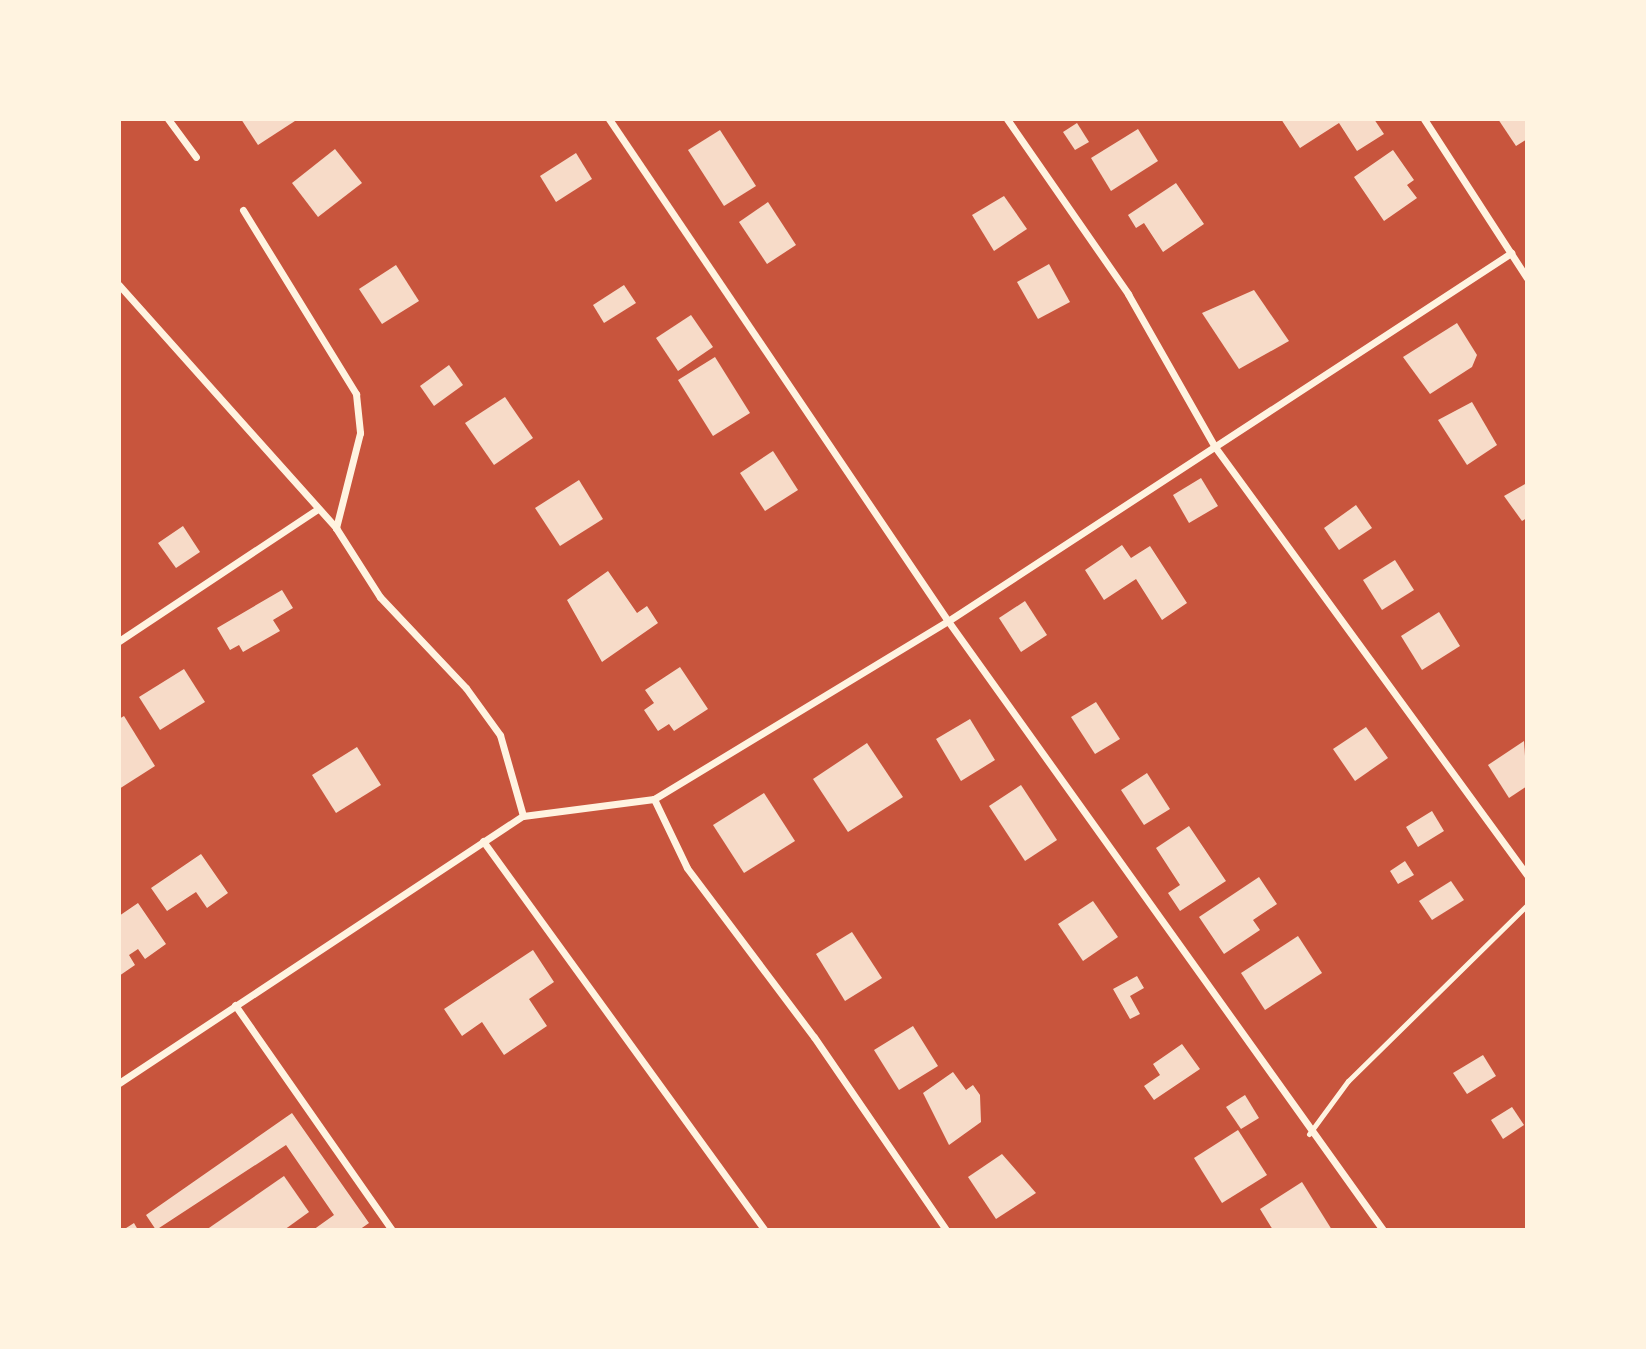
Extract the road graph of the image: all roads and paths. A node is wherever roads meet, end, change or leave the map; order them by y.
1 (168, 119) edge
2 (609, 119) edge
3 (1007, 119) edge
4 (1424, 119) edge
5 (196, 157) dead end
6 (243, 210) dead end
7 (1511, 253) junction
8 (1527, 278) edge
9 (119, 285) edge
10 (1215, 447) junction
11 (316, 510) junction
12 (336, 528) junction
13 (948, 621) junction
14 (119, 641) edge
15 (654, 799) junction
16 (523, 816) junction
17 (483, 841) junction
18 (1527, 875) edge
19 (1527, 905) edge
20 (235, 1005) junction
21 (119, 1083) edge
22 (1309, 1134) junction
23 (393, 1230) edge
24 (765, 1230) edge
25 (946, 1230) edge
26 (1383, 1230) edge

1 - 5 street
2 - 13 street
3 - 10 street
4 - 7 street
6 - 12 street
7 - 8 street
7 - 10 street
9 - 11 street
10 - 13 street
10 - 18 street
11 - 12 street
11 - 14 street
12 - 16 street
13 - 15 street
13 - 22 street
15 - 16 street
15 - 25 street
16 - 17 street
17 - 20 street
17 - 24 street
19 - 22 lane
20 - 21 street
20 - 23 street
22 - 26 street

